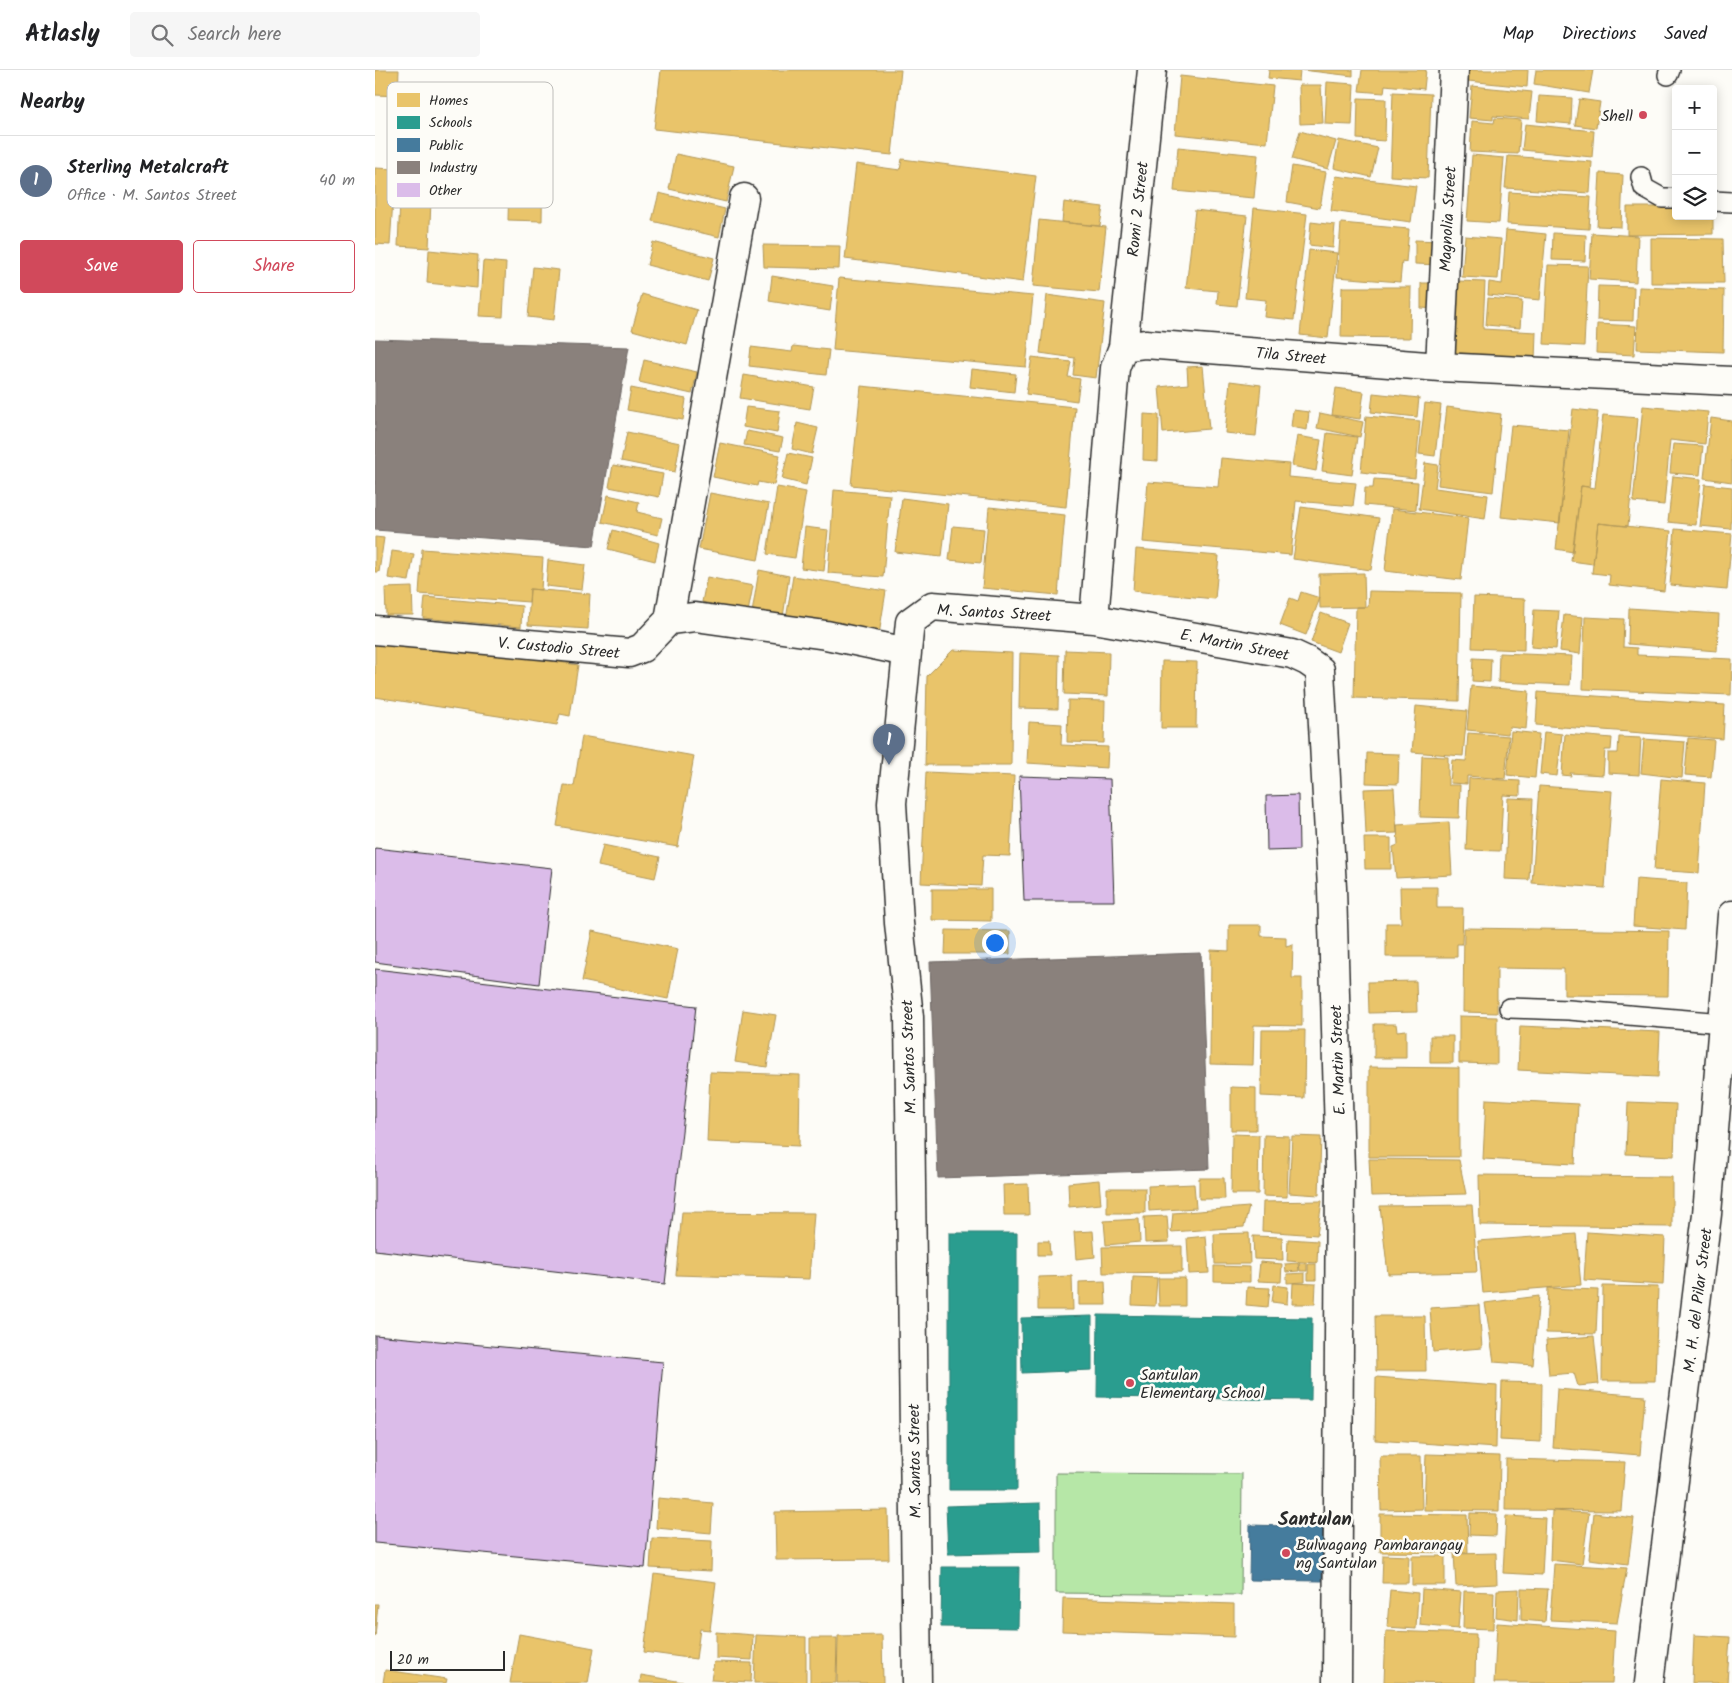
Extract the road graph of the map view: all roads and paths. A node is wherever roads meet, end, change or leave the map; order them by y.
1 (1152, 70) edge
2 (1455, 70) edge
3 (1641, 177) dead end
4 (744, 198) dead end
5 (1672, 198) edge
6 (1717, 201) edge
7 (1732, 202) edge
8 (1123, 347) junction
9 (1440, 368) junction
10 (1732, 381) edge
11 (1095, 619) junction
12 (669, 620) junction
13 (375, 630) edge
14 (907, 652) junction
15 (1732, 916) edge
16 (1509, 1008) dead end
17 (1723, 1023) junction
18 (917, 1683) edge
19 (1337, 1683) edge
20 (1649, 1683) edge

1 - 8 street, Romi 2 Street
2 - 9 street, Magnolia Street
3 - 5 lane
4 - 12 street
6 - 7 lane
8 - 9 street, Tila Street
8 - 11 street
9 - 10 street, Tila Street
11 - 14 street, M. Santos Street
11 - 19 street, E. Martin Street
12 - 13 street, V. Custodio Street
12 - 14 street
14 - 18 street, M. Santos Street
15 - 17 street, M. H. del Pilar Street
16 - 17 lane
17 - 20 street, M. H. del Pilar Street

